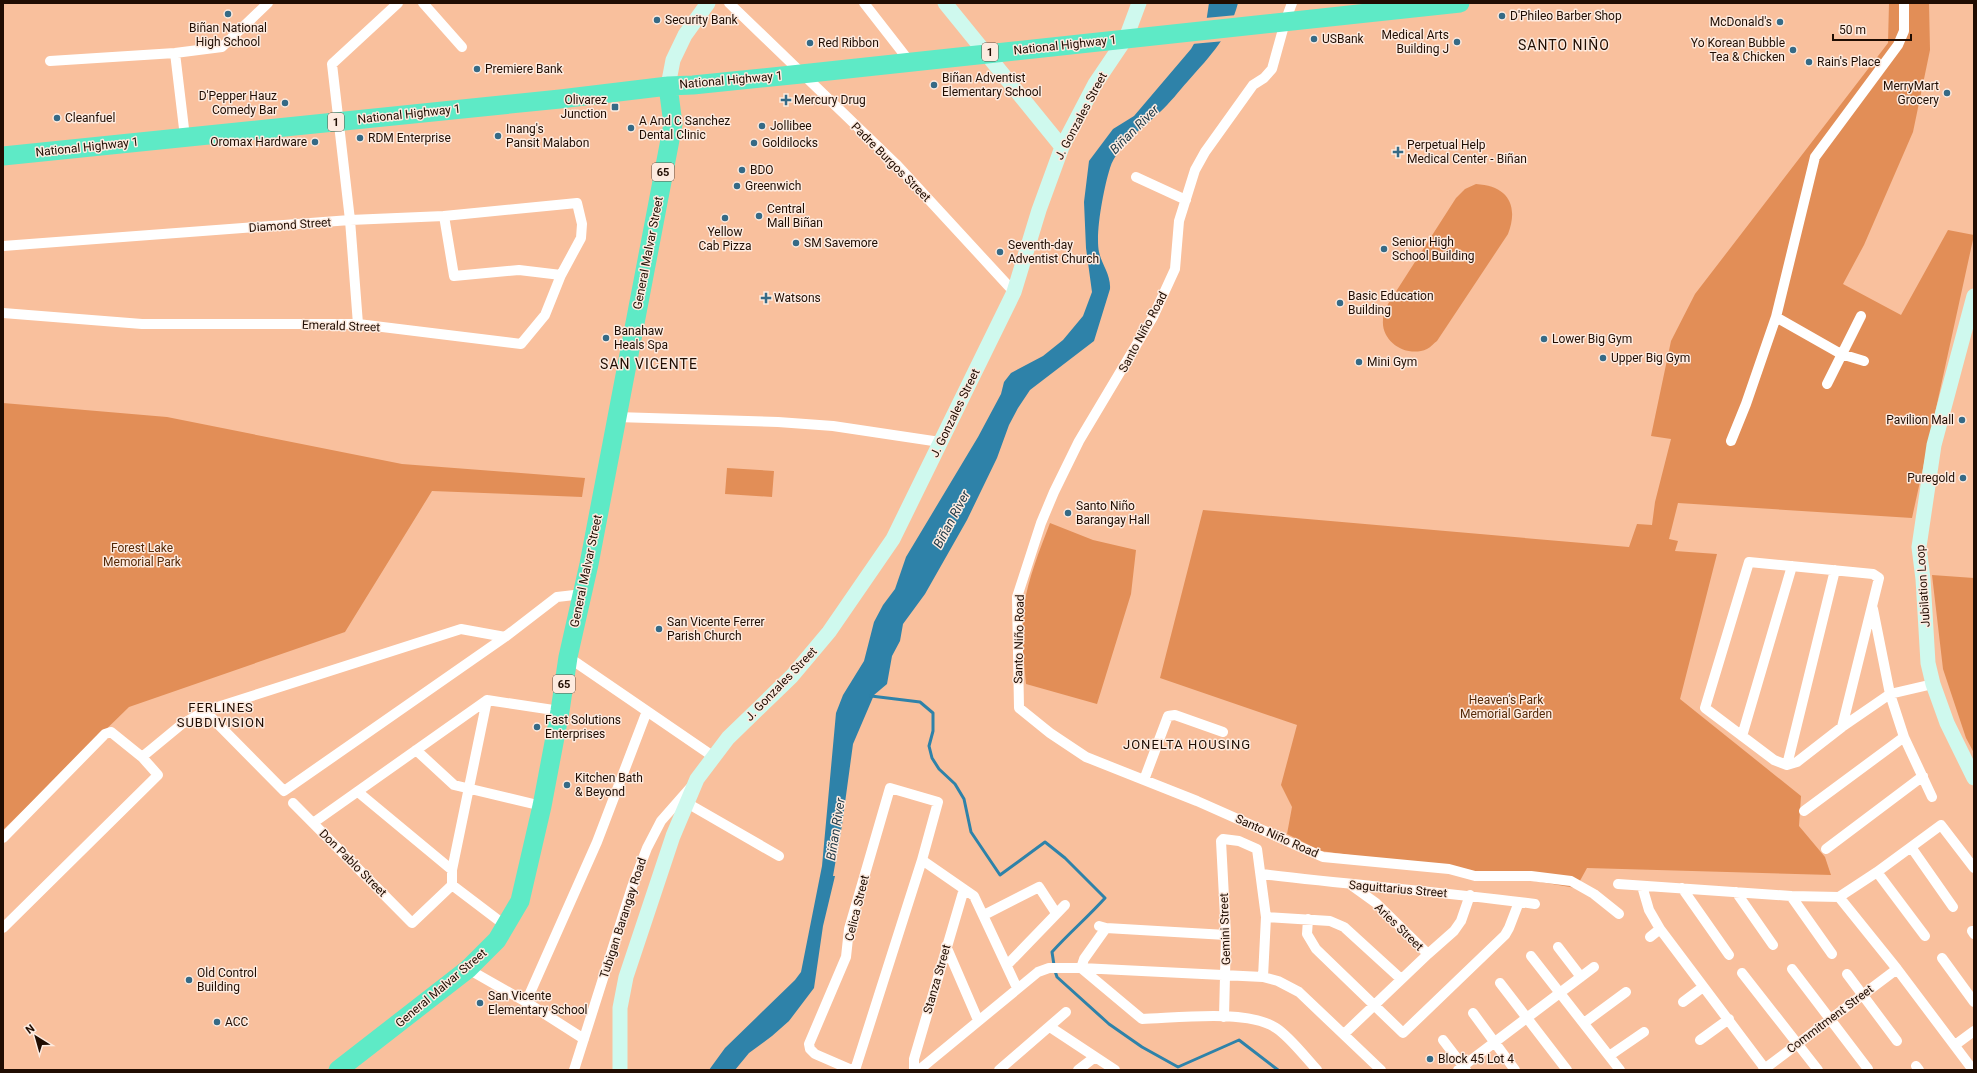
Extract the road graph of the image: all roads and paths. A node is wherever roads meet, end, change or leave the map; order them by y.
1 (268, 3) edge
2 (398, 3) edge
3 (423, 3) edge
4 (708, 3) edge
5 (729, 3) edge
6 (864, 3) edge
7 (945, 3) edge
8 (1139, 3) edge
9 (1292, 3) edge
10 (1460, 3) edge
11 (1904, 3) edge
12 (1285, 22) junction
13 (1126, 38) junction
14 (462, 47) dead end
15 (175, 53) junction
16 (987, 53) junction
17 (50, 61) dead end
18 (910, 62) junction
19 (801, 74) junction
20 (668, 86) junction
21 (338, 121) junction
22 (185, 137) junction
23 (1062, 147) junction
24 (3, 156) edge
25 (1136, 177) dead end
26 (1186, 200) junction
27 (577, 202) joint
28 (444, 216) junction
29 (350, 220) junction
30 (3, 246) edge
31 (562, 275) junction
32 (1014, 292) junction
33 (1974, 296) edge
34 (3, 313) edge
35 (1776, 316) junction
36 (1861, 316) dead end
37 (358, 324) junction
38 (1841, 354) junction
39 (1864, 361) dead end
40 (1827, 384) dead end
41 (616, 417) junction
42 (1731, 441) dead end
43 (940, 442) junction
44 (1792, 566) junction
45 (1835, 570) junction
46 (583, 594) junction
47 (1872, 606) junction
48 (505, 637) junction
49 (568, 657) junction
50 (1933, 684) junction
51 (1890, 694) junction
52 (487, 700) junction
53 (205, 710) junction
54 (560, 711) junction
55 (647, 711) junction
56 (1842, 727) junction
57 (1223, 732) dead end
58 (1742, 736) junction
59 (1904, 737) junction
60 (416, 750) junction
61 (142, 757) junction
62 (714, 757) junction
63 (1787, 765) junction
64 (1923, 776) junction
65 (1974, 778) edge
66 (697, 779) junction
67 (1144, 780) junction
68 (469, 788) junction
69 (358, 792) junction
70 (1932, 797) dead end
71 (293, 803) dead end
72 (687, 803) junction
73 (542, 806) junction
74 (1804, 811) dead end
75 (313, 824) junction
76 (3, 838) edge
77 (1911, 847) junction
78 (1826, 849) dead end
79 (779, 856) dead end
80 (922, 860) junction
81 (1974, 868) edge
82 (452, 870) junction
83 (1877, 872) junction
84 (1261, 874) junction
85 (1618, 884) dead end
86 (452, 885) junction
87 (1351, 885) junction
88 (1642, 886) junction
89 (1682, 888) junction
90 (964, 889) junction
91 (1736, 892) junction
92 (1470, 895) junction
93 (1791, 896) junction
94 (1839, 897) junction
95 (1519, 902) junction
96 (1535, 904) dead end
97 (1065, 905) dead end
98 (1953, 907) dead end
99 (1056, 913) junction
100 (1619, 914) dead end
101 (984, 915) junction
102 (1266, 917) junction
103 (1308, 919) junction
104 (506, 926) junction
105 (3, 928) edge
106 (1660, 929) junction
107 (1226, 935) junction
108 (1925, 936) dead end
109 (1650, 937) dead end
110 (1773, 945) dead end
111 (946, 946) junction
112 (1558, 947) dead end
113 (1428, 954) junction
114 (1832, 954) dead end
115 (1729, 955) dead end
116 (1531, 956) dead end
117 (1942, 958) dead end
118 (1007, 965) junction
119 (1594, 967) dead end
120 (1081, 968) junction
121 (468, 969) junction
122 (1792, 969) dead end
123 (1897, 969) junction
124 (1742, 973) dead end
125 (1847, 974) dead end
126 (1226, 975) junction
127 (1263, 977) junction
128 (1581, 977) junction
129 (1401, 979) junction
130 (1500, 983) dead end
131 (1703, 987) junction
132 (1017, 988) junction
133 (1626, 992) dead end
134 (1558, 994) junction
135 (1862, 996) junction
136 (526, 1002) junction
137 (1683, 1002) dead end
138 (1974, 1002) edge
139 (1374, 1006) junction
140 (1066, 1012) dead end
141 (1473, 1013) dead end
142 (1224, 1017) junction
143 (1526, 1018) junction
144 (1729, 1019) junction
145 (1830, 1019) junction
146 (978, 1020) junction
147 (1584, 1023) junction
148 (1050, 1027) junction
149 (1974, 1031) edge
150 (1644, 1032) dead end
151 (1344, 1034) junction
152 (584, 1039) junction
153 (1443, 1040) dead end
154 (1700, 1040) dead end
155 (1495, 1041) junction
156 (1896, 1041) dead end
157 (1798, 1042) junction
158 (1955, 1045) junction
159 (1609, 1056) junction
160 (1095, 1057) junction
161 (1377, 1066) edge
162 (1462, 1069) edge
163 (1765, 1069) edge
164 (338, 1070) edge
165 (574, 1070) edge
166 (620, 1070) edge
167 (852, 1070) edge
168 (855, 1070) edge
169 (914, 1070) edge
170 (919, 1070) edge
171 (999, 1070) edge
172 (1078, 1070) edge
173 (1115, 1070) edge
174 (1317, 1070) edge
175 (1366, 1070) edge
176 (1515, 1070) edge
177 (1567, 1070) edge
178 (1620, 1070) edge
179 (1818, 1070) edge
180 (1868, 1070) edge
181 (1973, 1070) edge

1 - 15 street
2 - 21 street
3 - 14 street
4 - 20 street, General Malvar Street
5 - 19 street, Padre Burgos Street
6 - 18 street
7 - 16 street
8 - 13 street, J. Gonzales Street
9 - 12 street, Santo Niño Road
10 - 12 highway, National Highway 1 / 1
11 - 35 street
12 - 13 highway, National Highway 1 / 1
12 - 26 street, Santo Niño Road
13 - 16 highway, National Highway 1 / 1
13 - 23 street, J. Gonzales Street
15 - 17 street
15 - 22 street
16 - 18 highway, National Highway 1 / 1
16 - 23 street
18 - 19 highway, National Highway 1 / 1
19 - 20 highway, National Highway 1 / 1
19 - 32 street, Padre Burgos Street
20 - 21 highway, National Highway 1 / 1
20 - 41 highway, General Malvar Street / 65
21 - 22 highway, National Highway 1 / 1
21 - 29 street
22 - 24 highway, National Highway 1 / 1
23 - 32 street, J. Gonzales Street
25 - 26 street
26 - 67 street, Santo Niño Road
27 - 28 street, Diamond Street
27 - 31 street, Emerald Street
28 - 29 street, Diamond Street
28 - 31 street
29 - 30 street, Diamond Street
29 - 37 street
31 - 37 street, Emerald Street
32 - 43 street, J. Gonzales Street
33 - 50 street, Jubilation Loop
34 - 37 street, Emerald Street
35 - 38 street
35 - 42 street
36 - 38 street
38 - 39 street
38 - 40 street
41 - 43 street
41 - 46 highway, General Malvar Street / 65
43 - 62 street, J. Gonzales Street
44 - 45 street
44 - 58 street
44 - 58 street
45 - 47 street
45 - 63 street
46 - 48 street
46 - 49 highway, General Malvar Street / 65
47 - 51 street
47 - 56 street
48 - 53 street
48 - 53 street
49 - 54 highway, General Malvar Street / 65
49 - 55 street
50 - 51 street
50 - 65 street, Jubilation Loop
51 - 56 street
51 - 59 street
52 - 54 street
52 - 60 street
52 - 68 street
53 - 61 street
54 - 73 highway, General Malvar Street / 65
55 - 62 street
55 - 136 street
56 - 63 street
57 - 67 street
58 - 63 street
59 - 64 street
59 - 74 street
60 - 68 street
60 - 69 street
61 - 76 street
61 - 105 street
62 - 66 street, J. Gonzales Street
64 - 70 street
64 - 78 street
66 - 72 street, J. Gonzales Street
66 - 152 street, Tubigan Barangay Road
67 - 100 street, Santo Niño Road
68 - 73 street
68 - 82 street
69 - 75 street
69 - 82 street
71 - 75 street, Don Pablo Street
72 - 79 street
72 - 166 street, J. Gonzales Street
73 - 104 highway, General Malvar Street / 65
75 - 86 street, Don Pablo Street
77 - 81 street
77 - 83 street
77 - 98 street
80 - 90 street
80 - 167 street, Celica Street
80 - 168 street
82 - 86 street
83 - 94 street
83 - 108 street
84 - 87 street, Saguittarius Street
84 - 102 street
84 - 107 street, Gemini Street
85 - 88 street
86 - 104 street
87 - 92 street, Saguittarius Street
87 - 113 street, Aries Street
88 - 89 street
88 - 106 street
89 - 91 street
89 - 115 street
90 - 101 street
90 - 111 street, Stanza Street
91 - 93 street
91 - 110 street
92 - 95 street, Saguittarius Street
92 - 113 street
93 - 94 street
93 - 114 street
94 - 123 street
95 - 96 street, Saguittarius Street
95 - 139 street
97 - 99 street
99 - 101 street
99 - 118 street
101 - 118 street
102 - 103 street
102 - 127 street
103 - 129 street
103 - 139 street
104 - 121 highway, General Malvar Street / 65
106 - 109 street
106 - 131 street
107 - 120 street
107 - 126 street, Gemini Street
111 - 146 street
111 - 169 street, Stanza Street
112 - 128 street
113 - 129 street
116 - 134 street
117 - 138 street
118 - 132 street
119 - 128 street
120 - 126 street
120 - 132 street
120 - 142 street
121 - 136 street
121 - 164 highway, General Malvar Street / 65
122 - 145 street
123 - 135 street, Commitment Street
123 - 158 street
124 - 157 street
125 - 135 street
126 - 127 street
126 - 142 street, Gemini Street
127 - 151 street
128 - 134 street
129 - 139 street
130 - 143 street
131 - 137 street
131 - 144 street
132 - 146 street
133 - 147 street
134 - 143 street
134 - 147 street
135 - 145 street, Commitment Street
135 - 156 street
136 - 152 street
139 - 151 street
140 - 148 street
141 - 155 street
142 - 174 street
143 - 155 street
143 - 177 street
144 - 154 street
144 - 163 street
145 - 157 street, Commitment Street
145 - 180 street
146 - 170 street
147 - 159 street
148 - 160 street
148 - 171 street
149 - 158 street
150 - 159 street
151 - 161 street
152 - 165 street, Tubigan Barangay Road
153 - 162 street
155 - 162 street
155 - 176 street
157 - 163 street, Commitment Street
157 - 179 street
158 - 181 street
159 - 178 street
160 - 172 street
160 - 173 street
161 - 175 street

